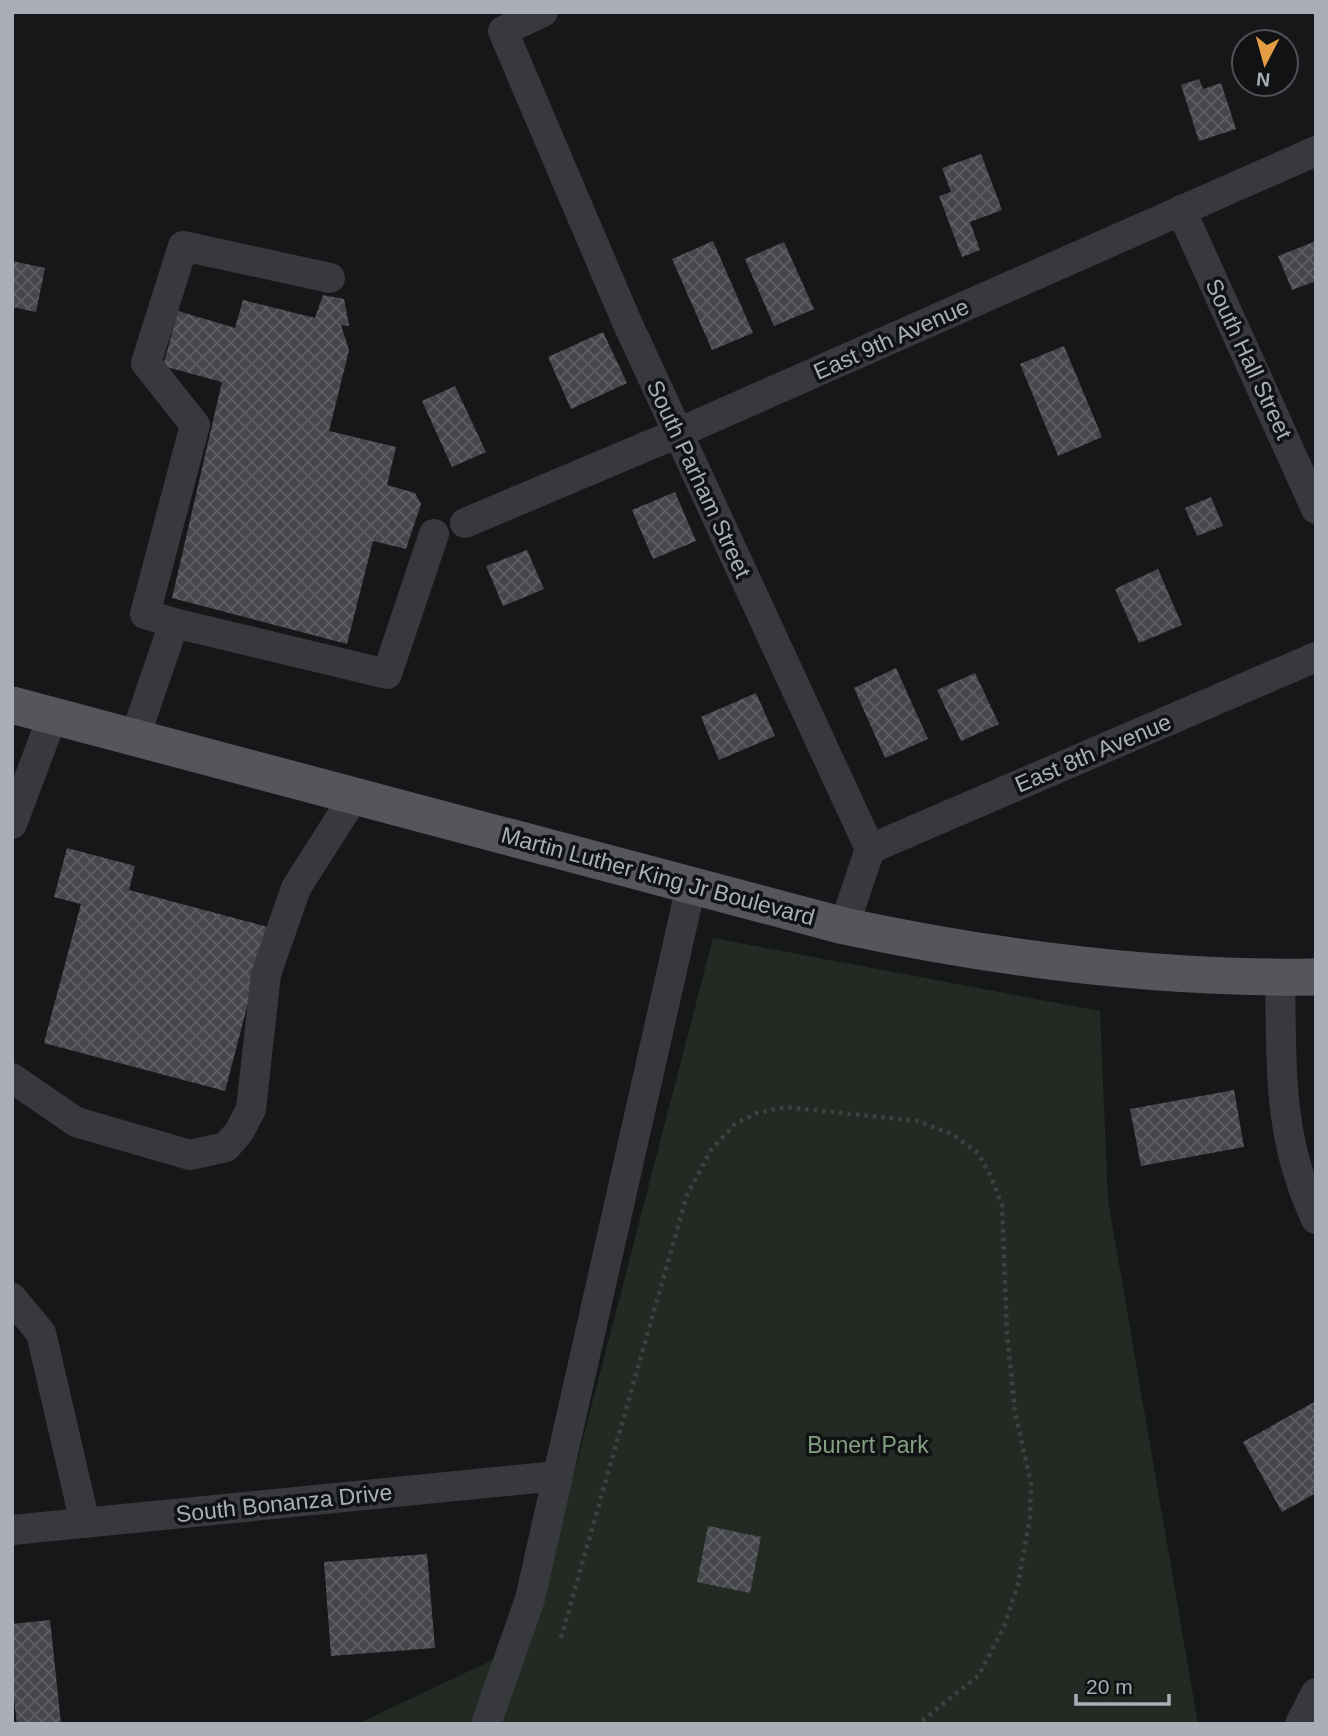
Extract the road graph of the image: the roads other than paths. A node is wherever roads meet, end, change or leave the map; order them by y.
1 (543, 12) edge
2 (1316, 152) edge
3 (1181, 210) junction
4 (330, 278) dead end
5 (678, 433) junction
6 (1316, 509) edge
7 (465, 523) dead end
8 (434, 534) dead end
9 (174, 623) junction
10 (1316, 657) edge
11 (12, 705) edge
12 (53, 715) junction
13 (135, 737) junction
14 (355, 795) junction
15 (12, 824) edge
16 (870, 849) junction
17 (691, 886) junction
18 (844, 926) junction
19 (1280, 977) junction
20 (1316, 977) edge
21 (12, 1078) edge
22 (1316, 1219) edge
23 (12, 1298) edge
24 (556, 1476) junction
25 (85, 1523) junction
26 (12, 1530) edge
27 (1316, 1693) edge
28 (486, 1724) edge
29 (1300, 1724) edge

1 - 5 street, South Parham Street
2 - 3 street, East 9th Avenue
3 - 5 street, East 9th Avenue
3 - 6 street, South Hall Street
4 - 9 street
5 - 7 street, East 9th Avenue
5 - 16 street, South Parham Street
8 - 9 street
9 - 13 street
10 - 16 street, East 8th Avenue
11 - 12 main road, Martin Luther King Jr Boulevard
12 - 13 main road, Martin Luther King Jr Boulevard
12 - 15 street
13 - 14 main road, Martin Luther King Jr Boulevard
14 - 17 main road, Martin Luther King Jr Boulevard
14 - 21 street
16 - 18 street
17 - 18 main road, Martin Luther King Jr Boulevard
17 - 24 street
18 - 19 main road, Martin Luther King Jr Boulevard
19 - 20 main road, Martin Luther King Jr Boulevard
19 - 22 street
23 - 25 street
24 - 25 street, South Bonanza Drive
24 - 28 street
25 - 26 street, South Bonanza Drive
27 - 29 street

